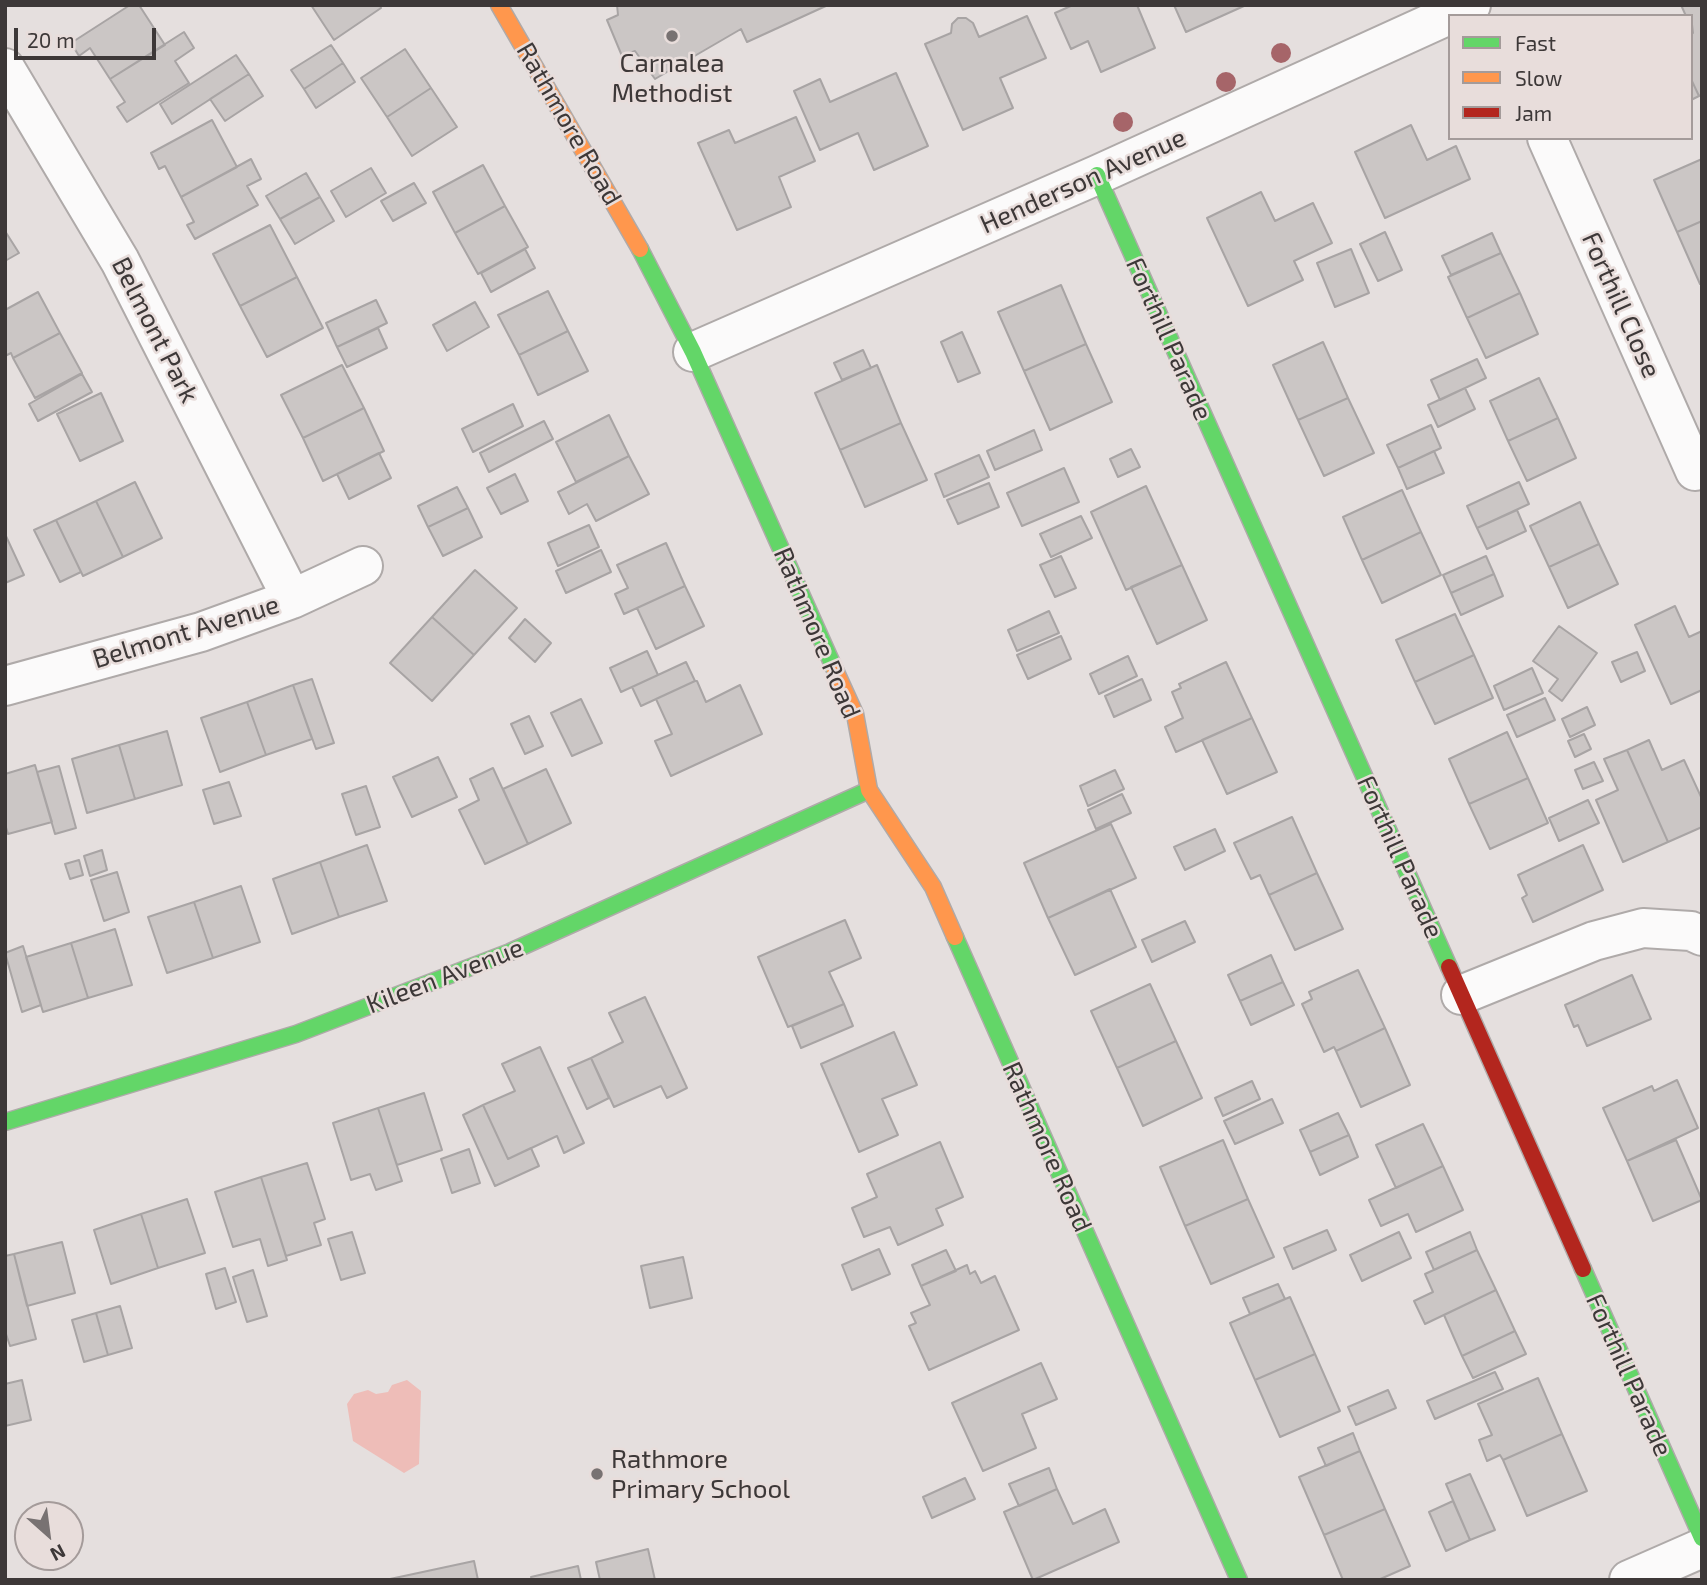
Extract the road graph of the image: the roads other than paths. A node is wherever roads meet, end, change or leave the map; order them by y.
1 (499, 5) edge
2 (1471, 5) edge
3 (1451, 14) edge
4 (1448, 15) edge
5 (5, 68) edge
6 (1547, 140) edge
7 (1097, 175) junction
8 (693, 352) junction
9 (1695, 471) dead end
10 (363, 566) dead end
11 (292, 599) junction
12 (5, 686) edge
13 (869, 790) junction
14 (1702, 936) edge
15 (1461, 995) junction
16 (5, 1122) edge
17 (1702, 1538) edge
18 (1702, 1548) edge
19 (1239, 1580) edge
20 (1629, 1580) edge

1 - 8 street, Rathmore Road
2 - 3 street, Henderson Avenue
4 - 7 street, Henderson Avenue
5 - 11 street, Belmont Park
6 - 9 street, Forthill Close
7 - 8 street, Henderson Avenue
7 - 15 street, Forthill Parade
8 - 13 street, Rathmore Road
10 - 11 street, Belmont Avenue
11 - 12 street, Belmont Avenue
13 - 16 street, Kileen Avenue
13 - 19 street, Rathmore Road
14 - 15 street
15 - 17 street, Forthill Parade
18 - 20 street

